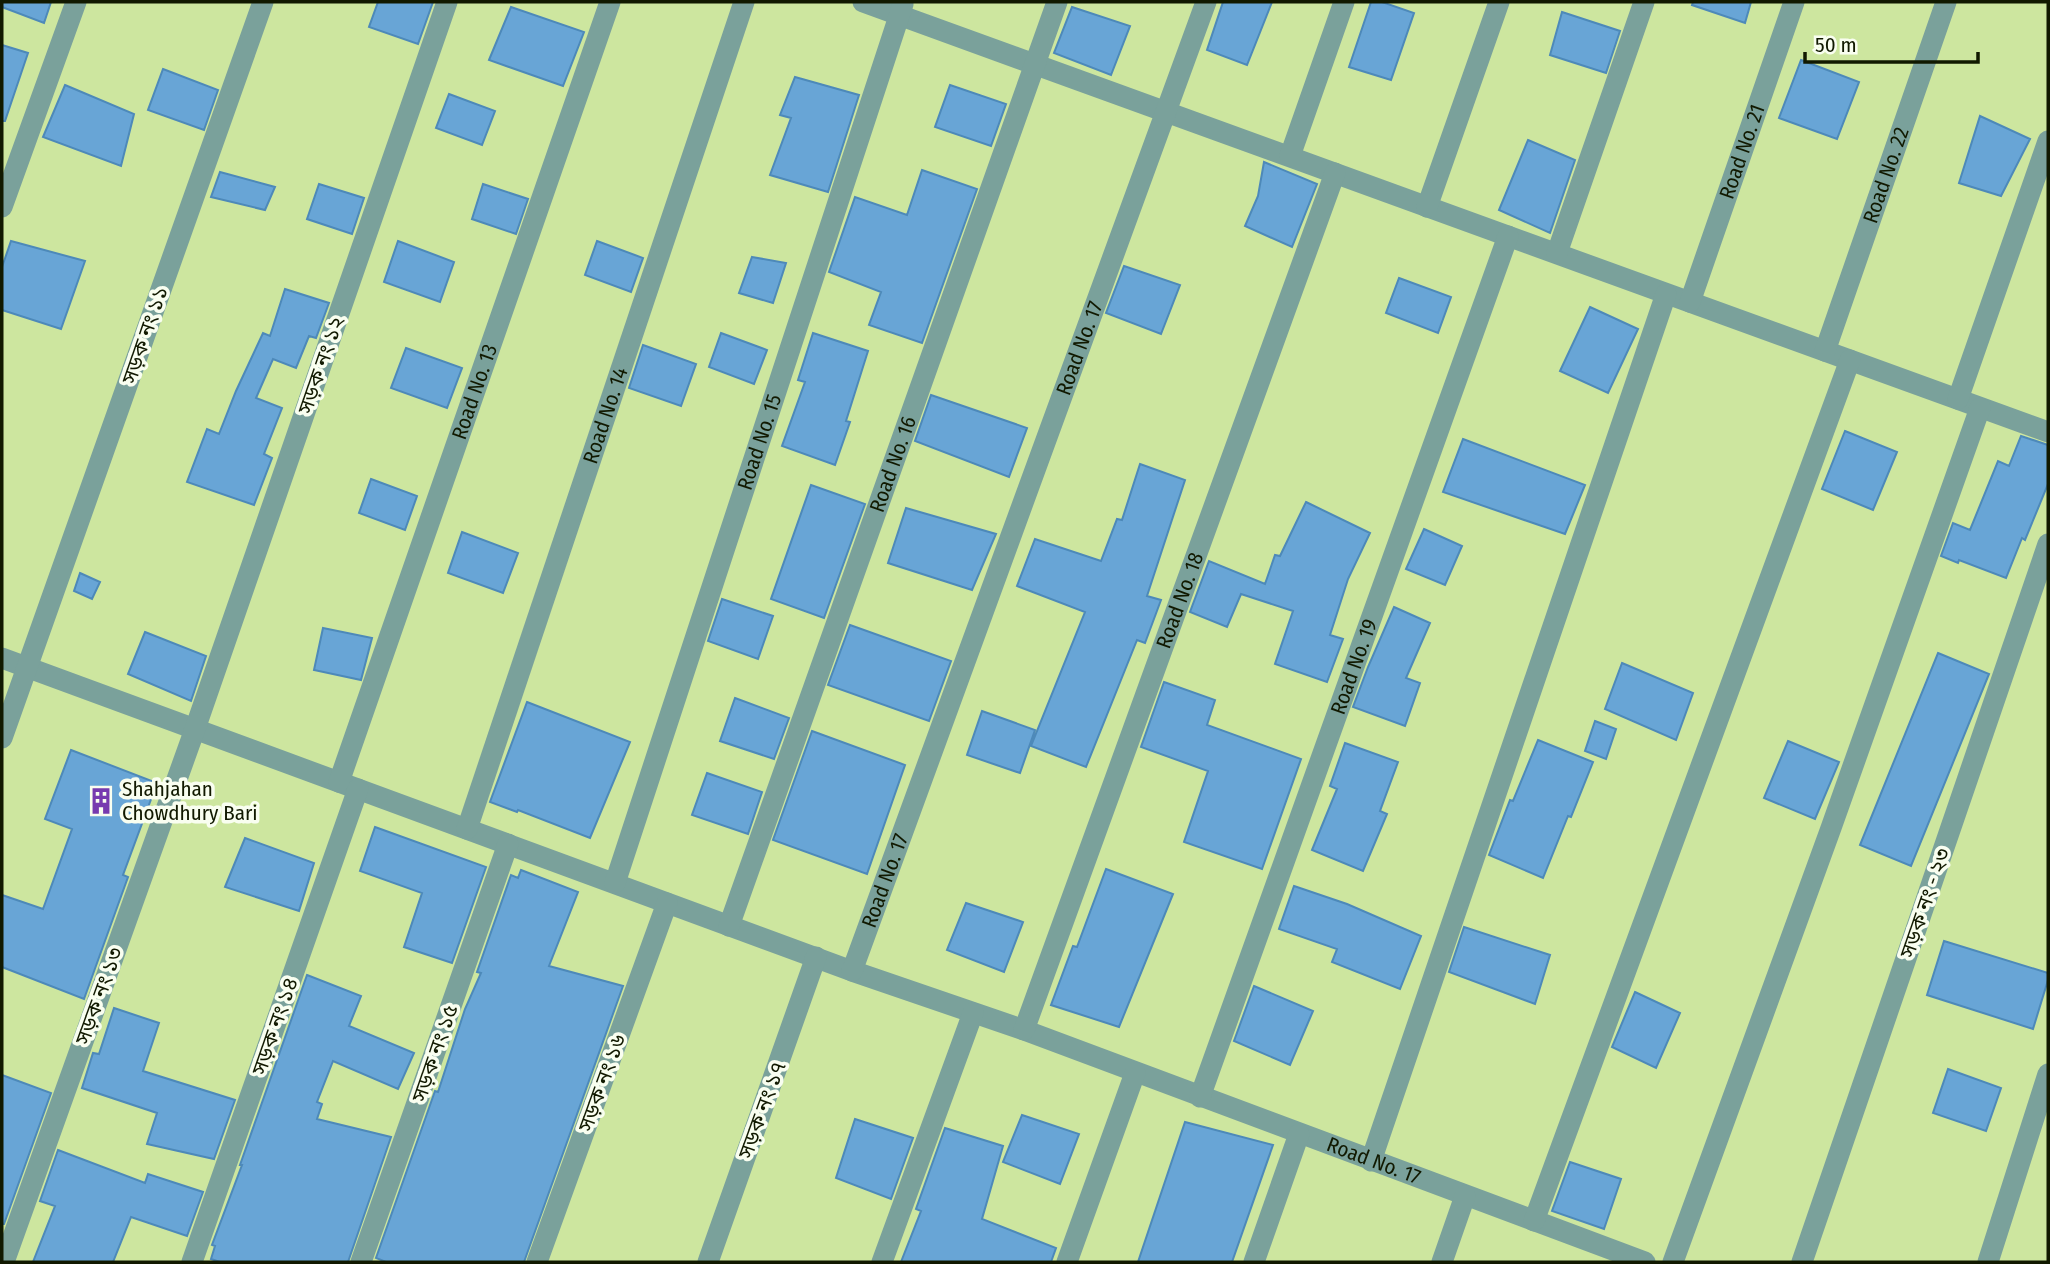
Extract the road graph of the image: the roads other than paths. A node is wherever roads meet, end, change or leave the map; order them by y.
1 (76, 2) edge
2 (263, 2) edge
3 (447, 2) edge
4 (610, 2) edge
5 (744, 2) edge
6 (863, 2) edge
7 (1057, 2) edge
8 (1206, 2) edge
9 (1344, 2) edge
10 (1499, 2) edge
11 (1644, 2) edge
12 (1794, 2) edge
13 (1946, 2) edge
14 (901, 8) edge
15 (1034, 64) junction
16 (1166, 112) junction
17 (2048, 141) edge
18 (1290, 156) junction
19 (1335, 173) junction
20 (2, 207) edge
21 (1427, 207) junction
22 (1508, 236) junction
23 (1557, 253) junction
24 (1666, 293) junction
25 (1690, 302) junction
26 (1825, 351) junction
27 (1850, 360) junction
28 (1958, 400) junction
29 (1980, 408) junction
30 (2048, 432) edge
31 (2048, 544) edge
32 (2, 658) edge
33 (28, 668) junction
34 (195, 729) junction
35 (2, 738) edge
36 (349, 785) junction
37 (467, 829) junction
38 (508, 844) junction
39 (615, 883) junction
40 (667, 903) junction
41 (729, 926) junction
42 (816, 957) junction
43 (852, 971) junction
44 (974, 1013) junction
45 (1024, 1030) junction
46 (1135, 1073) junction
47 (2048, 1074) edge
48 (1200, 1097) junction
49 (1299, 1134) junction
50 (1371, 1161) junction
51 (1465, 1196) junction
52 (1534, 1221) junction
53 (4, 1262) edge
54 (192, 1262) edge
55 (361, 1262) edge
56 (537, 1262) edge
57 (708, 1262) edge
58 (882, 1262) edge
59 (1067, 1262) edge
60 (1254, 1262) edge
61 (1442, 1262) edge
62 (1642, 1262) edge
63 (1674, 1262) edge
64 (1802, 1262) edge
65 (1988, 1262) edge

1 - 20 street
2 - 33 street, সড়ক নং ১১
3 - 34 street, সড়ক নং ১২
4 - 36 street, Road No. 13
5 - 37 street, Road No. 14
6 - 14 street
7 - 15 street, Road No. 16
8 - 16 street, Road No. 17
9 - 18 street
10 - 21 street
11 - 23 street
12 - 25 street, Road No. 21
13 - 26 street, Road No. 22
14 - 15 street
14 - 39 street, Road No. 15
15 - 16 street
15 - 41 street, Road No. 16
16 - 18 street
16 - 43 street, Road No. 17
17 - 28 street
18 - 19 street
19 - 21 street
19 - 45 street, Road No. 18
21 - 22 street
22 - 23 street
22 - 48 street, Road No. 19
23 - 24 street
24 - 25 street
24 - 50 street
25 - 26 street
26 - 27 street
27 - 28 street
27 - 52 street
28 - 29 street
29 - 30 street
29 - 63 street
31 - 64 street, সড়ক নং - ২৩
32 - 33 street
33 - 34 street
33 - 35 street
34 - 36 street
34 - 53 street, সড়ক নং ১৩
36 - 37 street
36 - 54 street, সড়ক নং ১৪
37 - 38 street
38 - 39 street
38 - 55 street, সড়ক নং ১৫
39 - 40 street
40 - 41 street
40 - 56 street, সড়ক নং ১৬
41 - 42 street
42 - 43 street
42 - 57 street, সড়ক নং ১৭
43 - 44 street, Road No. 17
44 - 45 street, Road No. 17
44 - 58 street
45 - 46 street, Road No. 17
46 - 48 street, Road No. 17
46 - 59 street
47 - 65 street
48 - 49 street, Road No. 17
49 - 50 street, Road No. 17
49 - 60 street
50 - 51 street, Road No. 17
51 - 52 street, Road No. 17
51 - 61 street
52 - 62 street, Road No. 17

